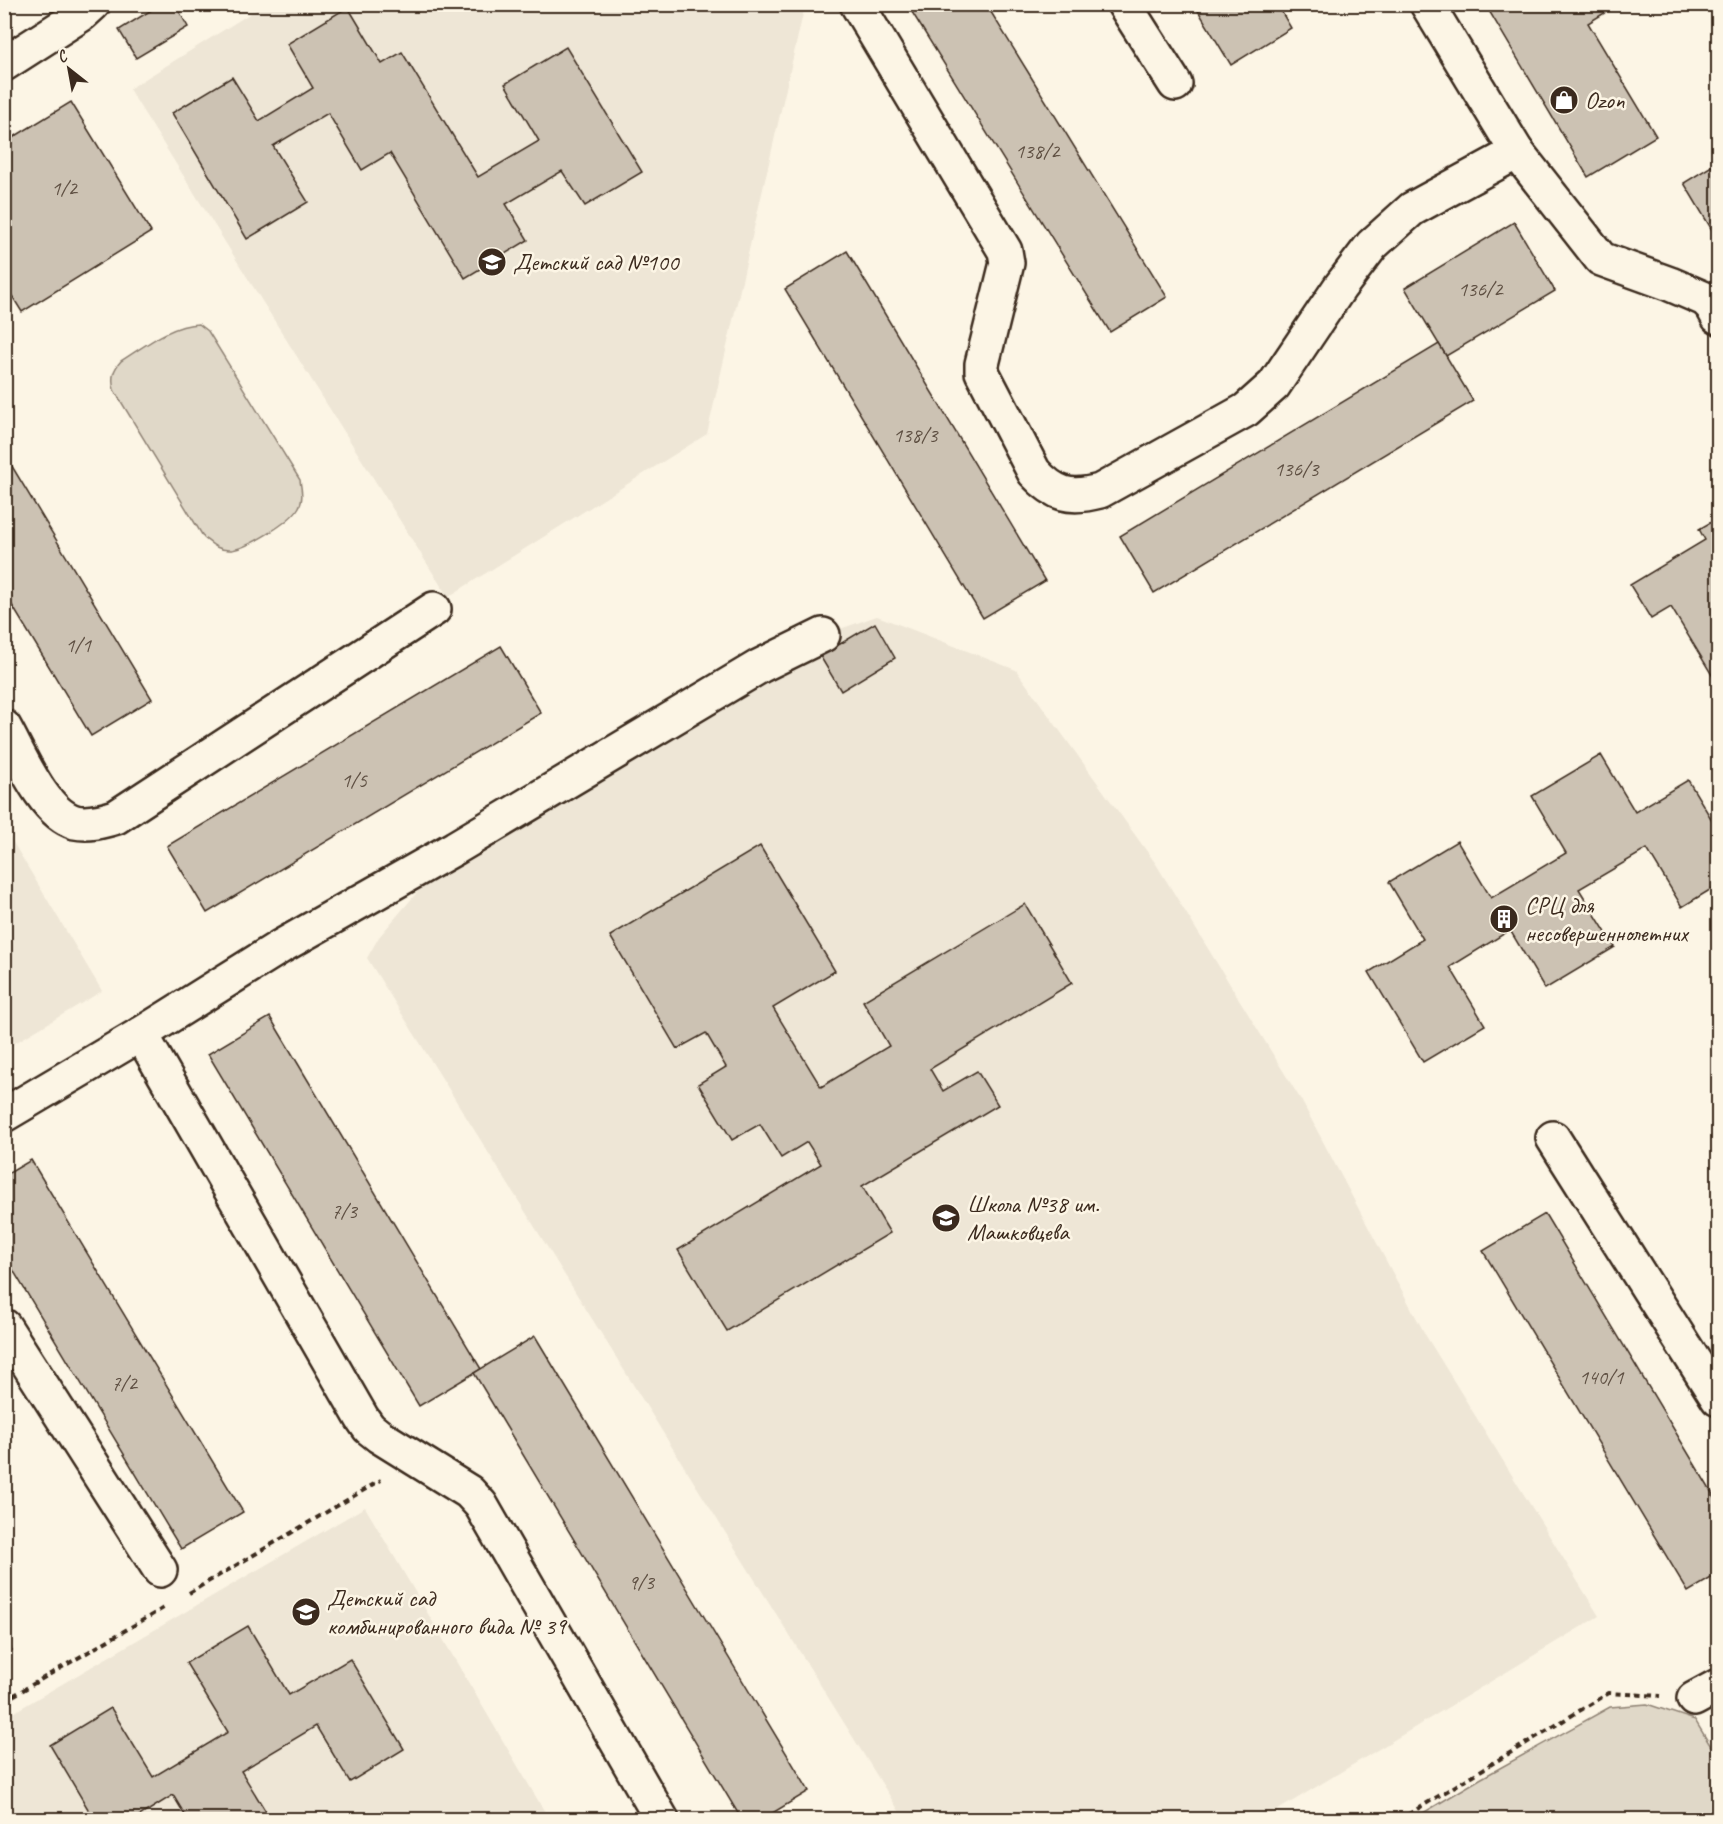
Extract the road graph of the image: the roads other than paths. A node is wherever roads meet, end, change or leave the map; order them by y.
1 (93, 4) edge
2 (857, 4) edge
3 (1124, 4) edge
4 (1427, 4) edge
5 (4, 64) edge
6 (1175, 84) dead end
7 (1517, 152) junction
8 (1719, 317) edge
9 (434, 609) dead end
10 (823, 634) dead end
11 (4, 728) edge
12 (141, 1034) junction
13 (4, 1115) edge
14 (1553, 1138) dead end
15 (4, 1326) edge
16 (1719, 1399) edge
17 (160, 1570) dead end
18 (662, 1820) edge

1 - 5 lane
2 - 7 lane
3 - 6 lane
4 - 7 lane
7 - 8 lane
9 - 11 lane
10 - 12 lane
12 - 13 lane
12 - 18 lane
14 - 16 lane
15 - 17 lane

